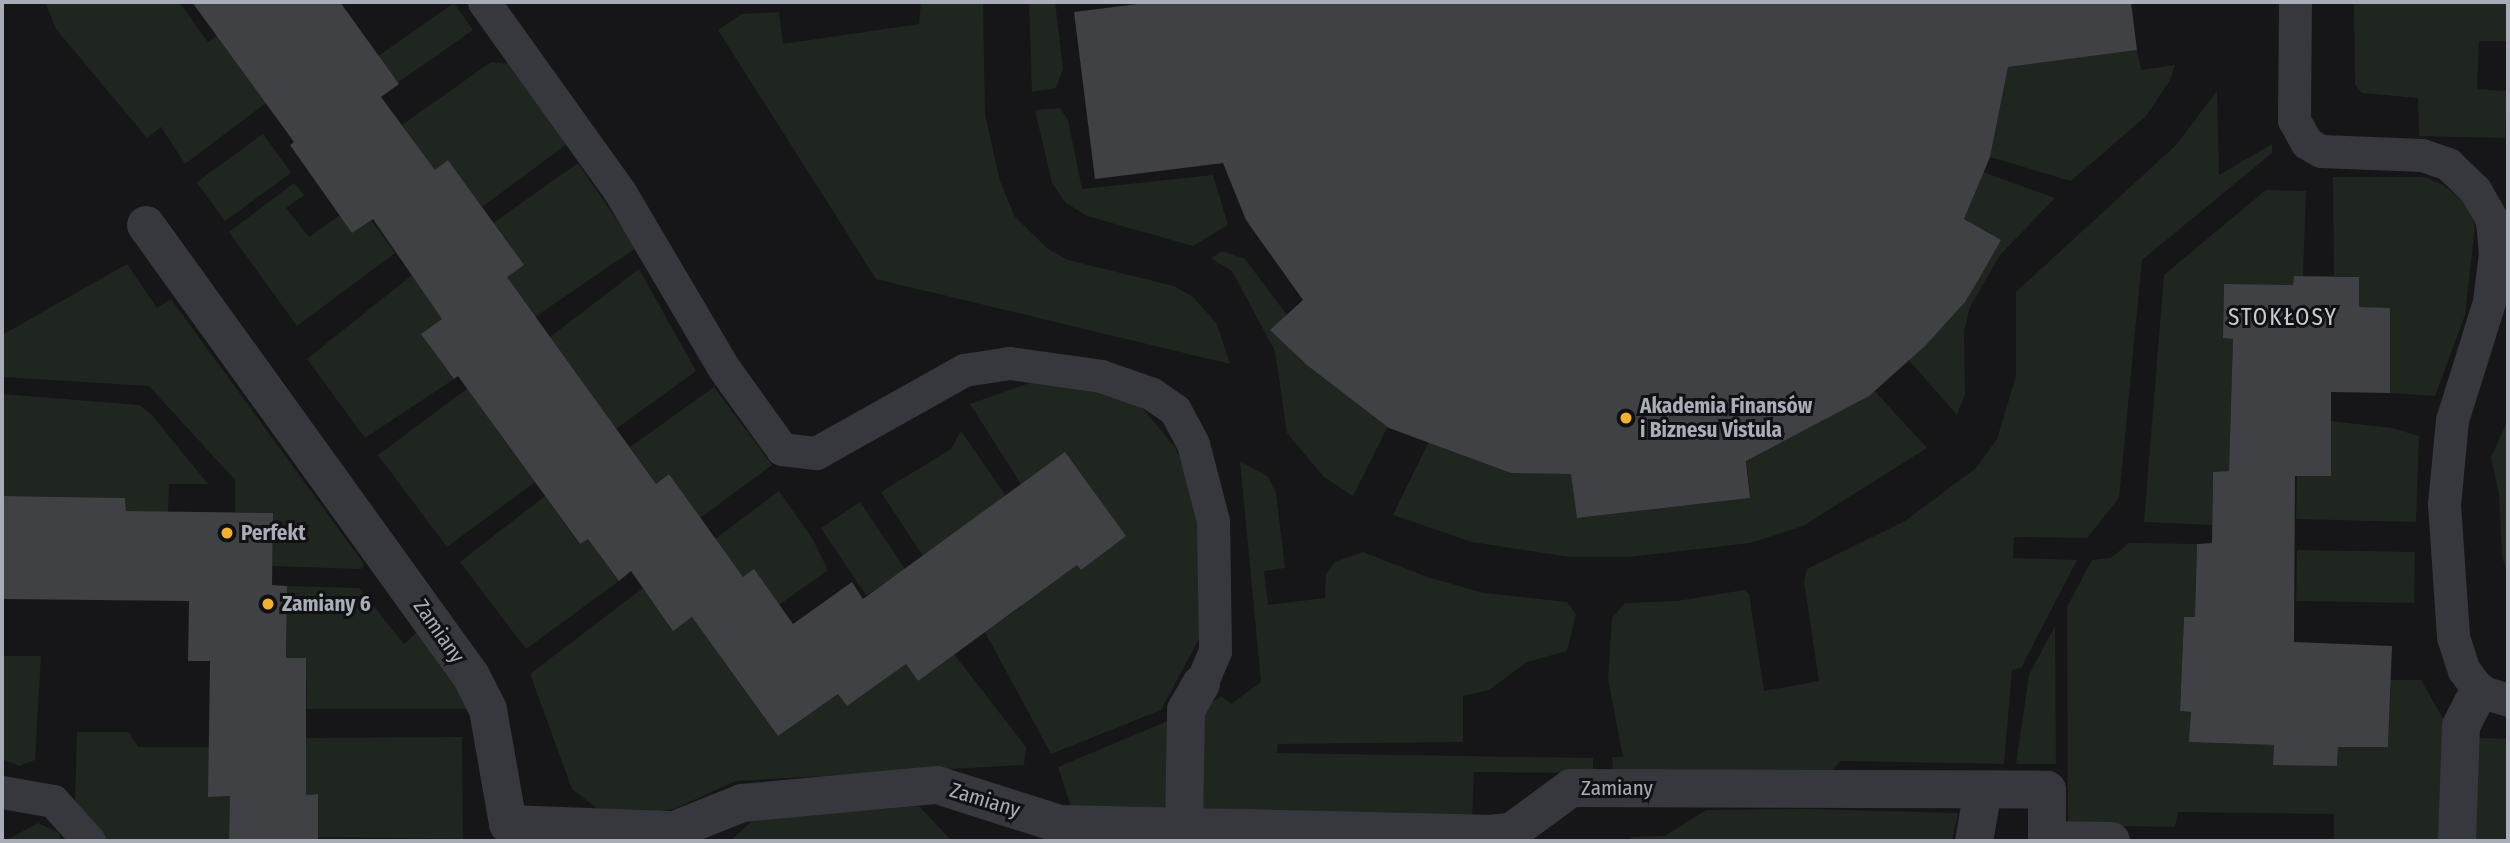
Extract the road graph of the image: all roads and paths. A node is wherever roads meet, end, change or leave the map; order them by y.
1 (484, 2) edge
2 (2295, 2) edge
3 (146, 225) dead end
4 (1201, 684) joint
5 (2494, 696) edge
6 (1983, 790) junction
7 (2, 792) edge
8 (1184, 827) junction
9 (89, 841) edge
10 (1974, 841) edge
11 (2111, 841) edge
12 (2457, 841) edge

1 - 4 lane
2 - 5 lane
3 - 8 street, Zamiany
4 - 8 street
5 - 12 street
6 - 8 street, Zamiany
6 - 10 street
6 - 11 street, Zamiany
7 - 9 lane

